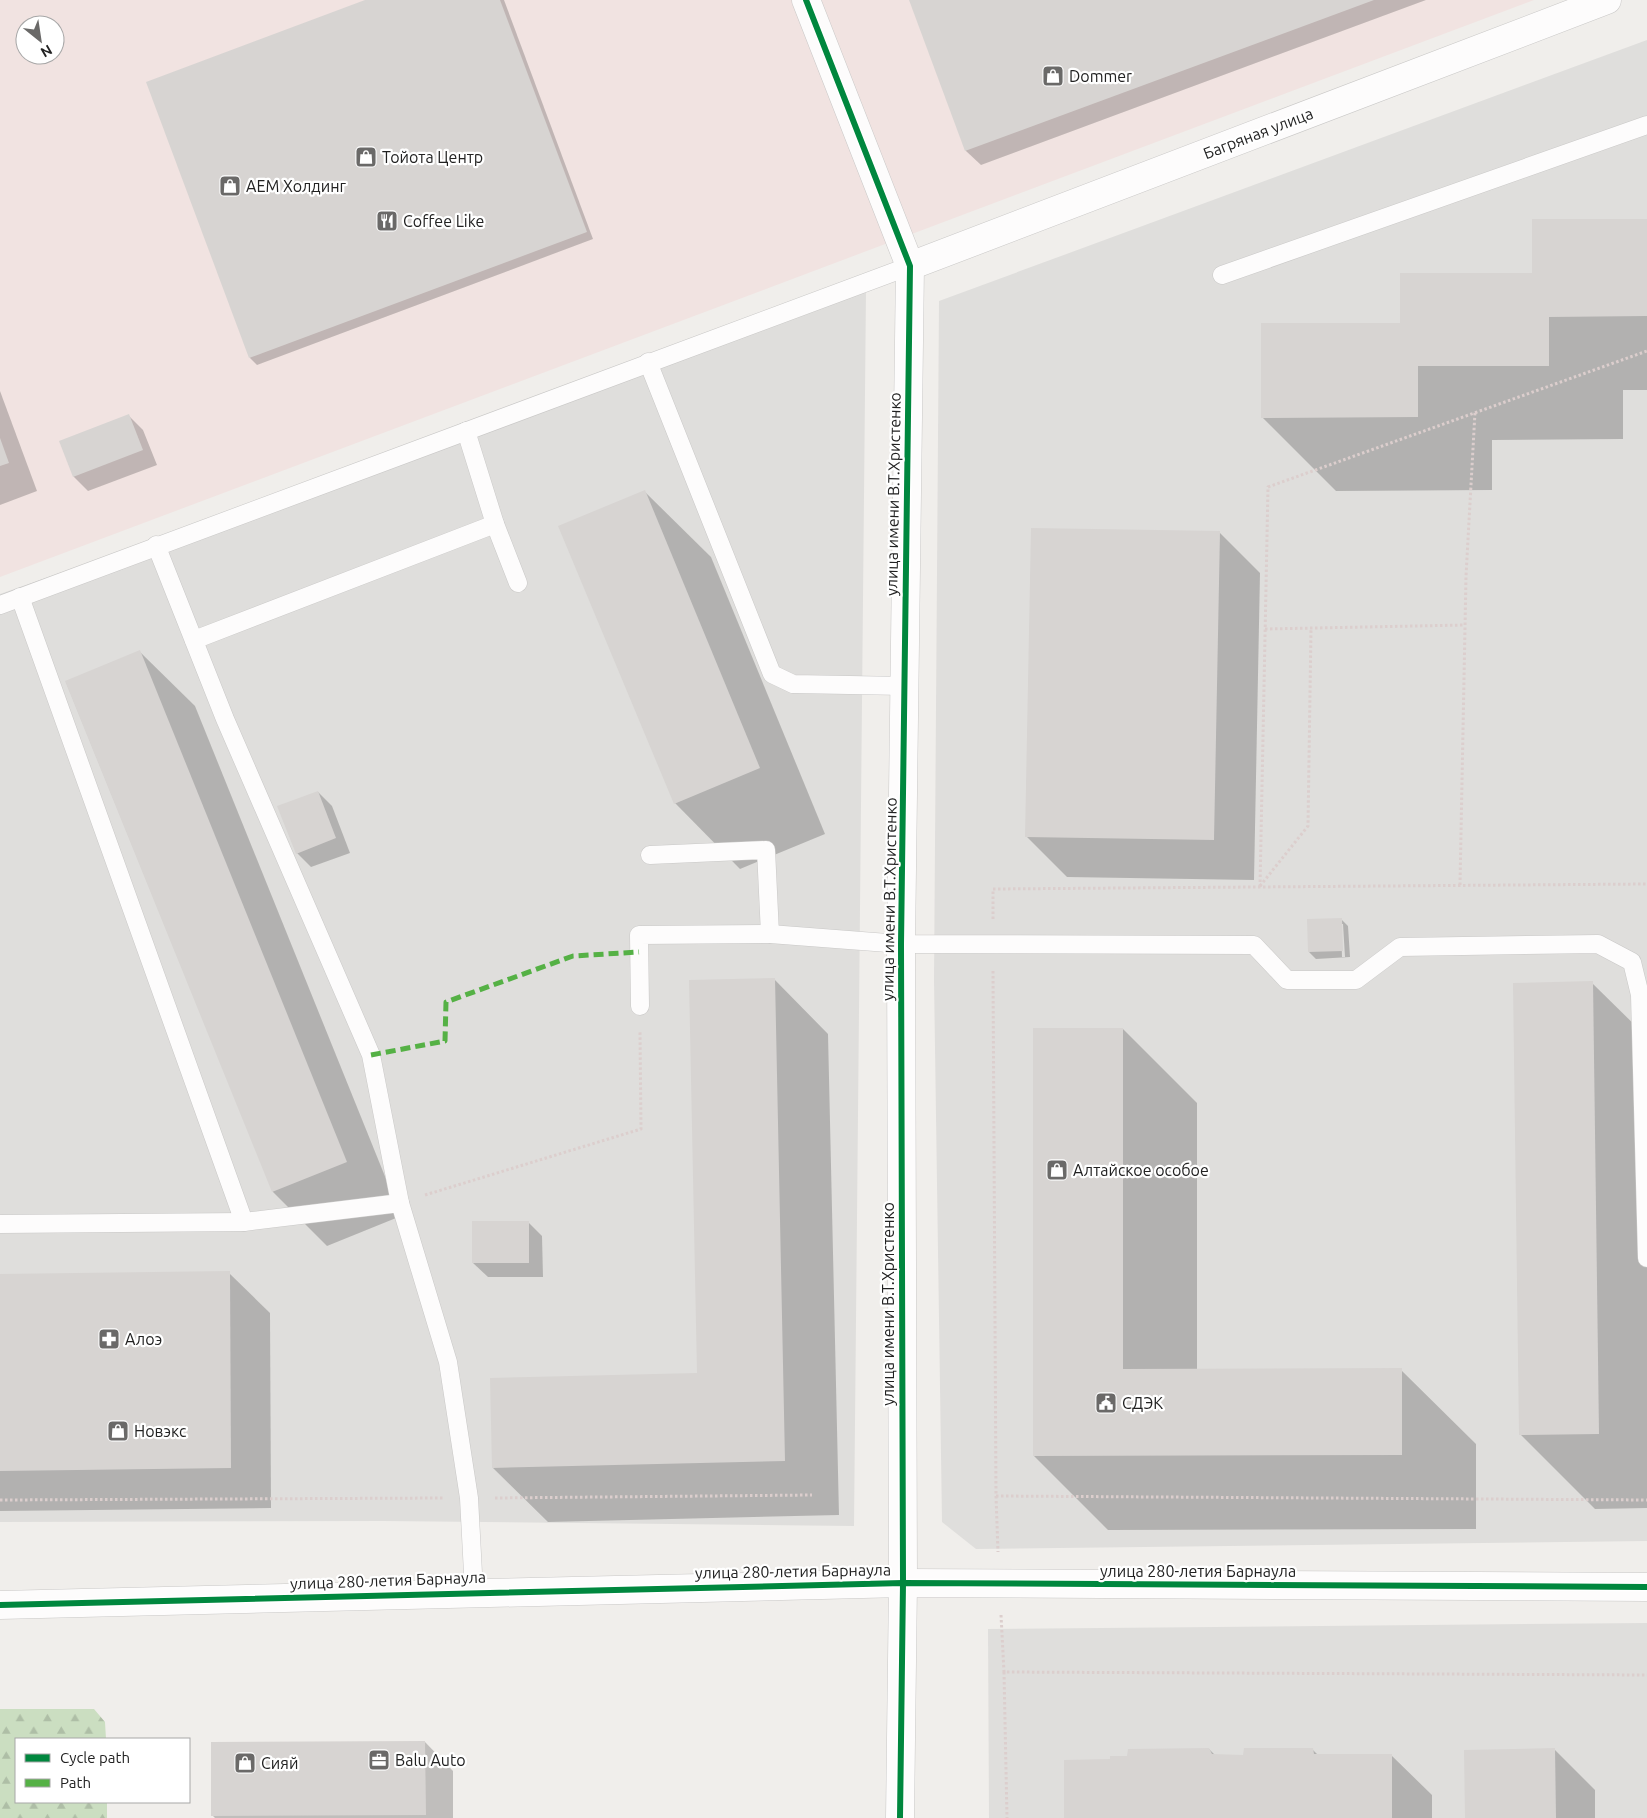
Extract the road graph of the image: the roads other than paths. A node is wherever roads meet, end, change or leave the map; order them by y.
1 (806, 0) edge
2 (1607, 0) edge
3 (1647, 125) edge
4 (910, 266) junction
5 (1222, 275) dead end
6 (648, 362) junction
7 (466, 431) junction
8 (495, 524) junction
9 (156, 545) junction
10 (518, 583) dead end
11 (20, 597) junction
12 (0, 605) edge
13 (194, 640) junction
14 (905, 686) junction
15 (650, 855) dead end
16 (770, 934) junction
17 (901, 944) junction
18 (640, 1006) road end
19 (1645, 1173) edge
20 (400, 1203) junction
21 (244, 1222) junction
22 (0, 1224) edge
23 (1647, 1258) edge
24 (903, 1583) junction
25 (1647, 1587) edge
26 (474, 1592) junction
27 (0, 1605) edge
28 (900, 1818) edge

1 - 4 street, улица имени В.Т.Христенко
2 - 4 street, Багряная улица
3 - 5 lane
4 - 6 lane
4 - 14 street, улица имени В.Т.Христенко
6 - 7 lane
6 - 14 lane
7 - 8 lane
7 - 9 lane
8 - 10 lane
8 - 13 lane
9 - 11 lane
9 - 13 lane
11 - 12 lane
11 - 21 lane
13 - 20 lane
14 - 17 street, улица имени В.Т.Христенко
15 - 16 lane
16 - 17 lane
16 - 18 lane
17 - 19 lane
17 - 24 street, улица имени В.Т.Христенко
19 - 23 lane
20 - 21 lane
20 - 26 lane
21 - 22 lane
24 - 25 street, улица 280-летия Барнаула
24 - 26 street, улица 280-летия Барнаула
24 - 28 street, улица имени В.Т.Христенко
26 - 27 street, улица 280-летия Барнаула

